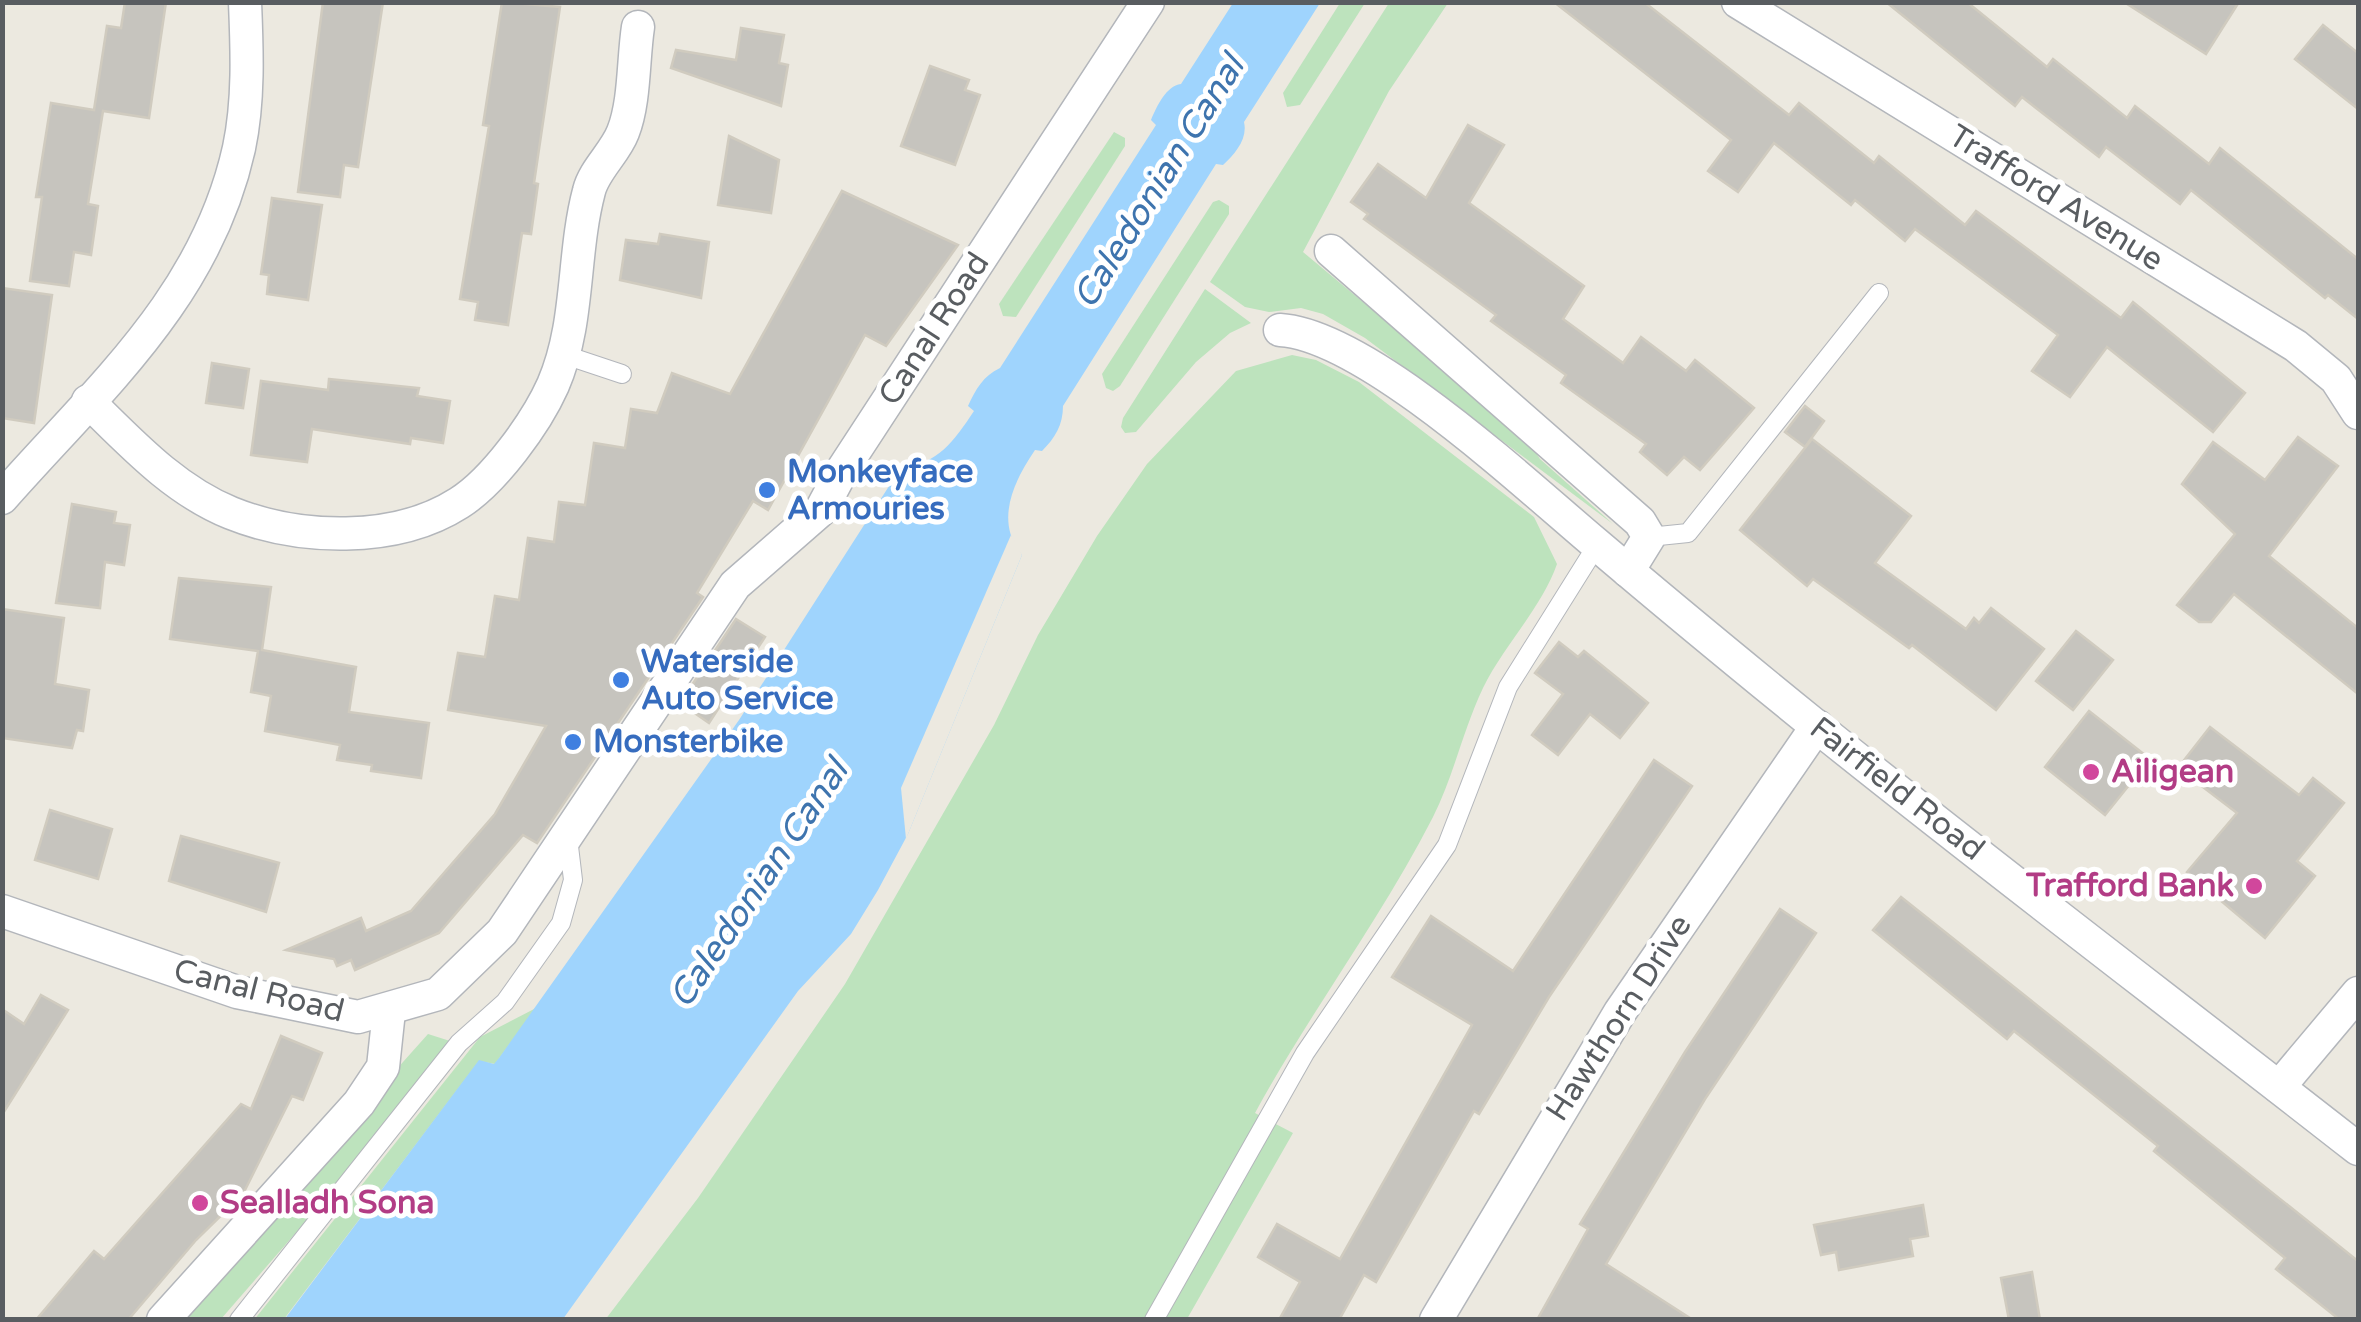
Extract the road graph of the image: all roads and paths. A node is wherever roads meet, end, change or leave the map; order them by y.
1 (245, 2) edge
2 (1148, 2) edge
3 (1738, 2) edge
4 (638, 27) dead end
5 (1332, 251) dead end
6 (1879, 293) dead end
7 (1280, 330) dead end
8 (562, 354) junction
9 (622, 374) dead end
10 (88, 402) junction
11 (2358, 413) edge
12 (2, 498) edge
13 (1648, 537) junction
14 (1597, 545) junction
15 (1628, 571) junction
16 (1816, 726) junction
17 (568, 838) junction
18 (2, 911) edge
19 (2358, 993) edge
20 (390, 1011) junction
21 (2279, 1087) junction
22 (2358, 1150) edge
23 (163, 1320) edge
24 (240, 1320) edge
25 (1154, 1320) edge
26 (1436, 1320) edge

1 - 10 street
2 - 17 street, Canal Road
3 - 11 street, Trafford Avenue
4 - 8 street
5 - 13 street
6 - 13 lane
7 - 14 street, Fairfield Road
8 - 9 lane
8 - 10 street
10 - 12 street
13 - 15 street
14 - 15 street, Fairfield Road
14 - 25 lane
15 - 16 street, Fairfield Road
16 - 21 street, Fairfield Road
16 - 26 street, Hawthorn Drive
17 - 20 street, Canal Road
17 - 24 lane
18 - 20 street, Canal Road
19 - 21 street
20 - 23 street
21 - 22 street, Fairfield Road

